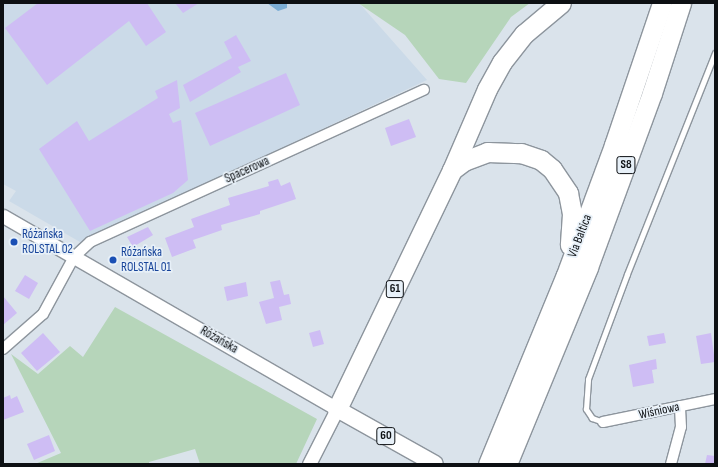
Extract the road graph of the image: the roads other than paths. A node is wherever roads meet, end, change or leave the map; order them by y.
1 (561, 3) edge
2 (662, 3) edge
3 (681, 3) edge
4 (715, 53) edge
5 (424, 90) dead end
6 (452, 170) junction
7 (3, 216) edge
8 (74, 257) junction
9 (566, 275) junction
10 (3, 349) edge
11 (715, 399) edge
12 (680, 406) junction
13 (337, 408) junction
14 (603, 422) joint
15 (309, 464) edge
16 (435, 464) edge
17 (488, 464) edge
18 (507, 464) edge
19 (672, 464) edge

1 - 6 highway
2 - 9 highway, Via Baltica / S8
3 - 18 highway, Via Baltica / S8
4 - 14 lane
5 - 8 street, Spacerowa
6 - 9 highway
6 - 13 highway, 61
7 - 8 street, Różańska
8 - 10 street, Spacerowa
8 - 13 street, Różańska
9 - 17 highway, Via Baltica / S8
11 - 12 street, Wiśniowa
12 - 14 street, Wiśniowa
12 - 19 street
13 - 15 street
13 - 16 main road, Różańska / 60

